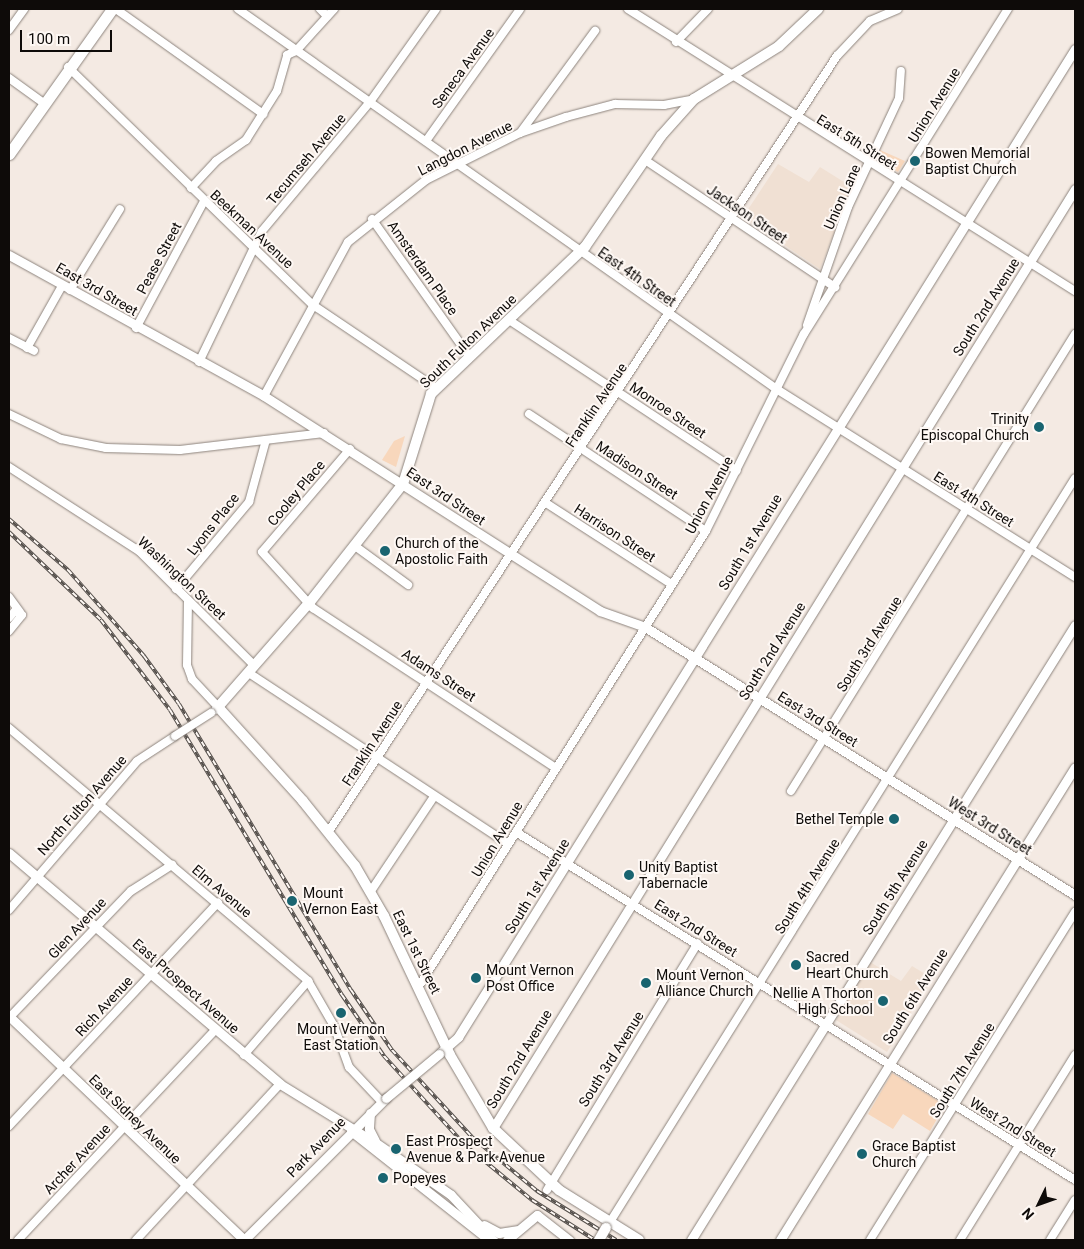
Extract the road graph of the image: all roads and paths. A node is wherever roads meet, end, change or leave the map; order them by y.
1 (24, 9) edge
2 (114, 9) edge
3 (238, 9) edge
4 (320, 9) edge
5 (334, 9) edge
6 (436, 9) edge
7 (520, 9) edge
8 (628, 9) edge
9 (708, 9) edge
10 (818, 9) edge
11 (898, 9) edge
12 (1008, 9) edge
13 (327, 16) junction
14 (9, 30) edge
15 (595, 31) dead end
16 (676, 42) junction
17 (1075, 49) edge
18 (296, 51) junction
19 (68, 66) junction
20 (901, 71) dead end
21 (729, 76) junction
22 (9, 78) edge
23 (694, 99) junction
24 (42, 102) junction
25 (370, 102) junction
26 (262, 114) junction
27 (797, 119) junction
28 (520, 133) junction
29 (426, 141) junction
30 (9, 154) edge
31 (645, 160) junction
32 (458, 163) junction
33 (870, 164) junction
34 (900, 184) junction
35 (191, 188) junction
36 (1075, 189) edge
37 (204, 201) junction
38 (120, 209) dead end
39 (372, 219) junction
40 (733, 220) junction
41 (965, 224) junction
42 (254, 246) junction
43 (580, 252) junction
44 (9, 255) edge
45 (1030, 263) junction
46 (822, 279) junction
47 (835, 287) junction
48 (66, 288) junction
49 (1075, 292) edge
50 (313, 305) junction
51 (670, 315) junction
52 (509, 320) junction
53 (136, 328) junction
54 (804, 334) junction
55 (1075, 334) edge
56 (9, 338) edge
57 (469, 356) junction
58 (199, 362) junction
59 (436, 388) junction
60 (778, 390) junction
61 (619, 392) junction
62 (264, 396) junction
63 (9, 414) edge
64 (529, 414) dead end
65 (837, 427) junction
66 (324, 433) junction
67 (266, 440) junction
68 (350, 449) junction
69 (581, 449) junction
70 (9, 467) edge
71 (903, 468) junction
72 (737, 472) junction
73 (1075, 478) edge
74 (403, 484) junction
75 (546, 502) junction
76 (967, 509) junction
77 (706, 531) junction
78 (355, 546) junction
79 (1032, 550) junction
80 (262, 552) joint
81 (511, 556) junction
82 (1075, 577) edge
83 (671, 584) junction
84 (408, 585) dead end
85 (176, 588) junction
86 (9, 597) edge
87 (188, 600) junction
88 (310, 602) junction
89 (20, 612) junction
90 (9, 618) edge
91 (1075, 624) edge
92 (645, 627) junction
93 (9, 631) edge
94 (695, 658) junction
95 (252, 669) junction
96 (427, 682) junction
97 (759, 698) junction
98 (214, 710) junction
99 (9, 728) edge
100 (185, 729) joint
101 (824, 739) junction
102 (376, 761) junction
103 (1075, 767) edge
104 (556, 768) junction
105 (890, 780) junction
106 (791, 791) dead end
107 (433, 798) junction
108 (100, 804) junction
109 (953, 819) junction
110 (329, 831) junction
111 (516, 832) junction
112 (508, 844) junction
113 (9, 853) edge
114 (1018, 859) junction
115 (567, 864) junction
116 (172, 865) junction
117 (37, 877) junction
118 (371, 891) junction
119 (1075, 895) edge
120 (218, 903) junction
121 (630, 903) junction
122 (9, 910) edge
123 (1075, 912) edge
124 (96, 927) junction
125 (698, 944) junction
126 (151, 974) junction
127 (308, 981) junction
128 (761, 984) junction
129 (419, 986) junction
130 (9, 1017) edge
131 (824, 1026) junction
132 (215, 1030) junction
133 (442, 1051) junction
134 (244, 1055) junction
135 (1075, 1055) edge
136 (888, 1065) junction
137 (64, 1068) junction
138 (412, 1077) joint
139 (280, 1084) junction
140 (384, 1100) junction
141 (954, 1105) junction
142 (370, 1113) junction
143 (9, 1126) edge
144 (124, 1127) junction
145 (493, 1128) junction
146 (351, 1130) junction
147 (376, 1143) junction
148 (1020, 1146) junction
149 (1075, 1180) edge
150 (429, 1185) junction
151 (186, 1186) junction
152 (548, 1186) junction
153 (1075, 1200) edge
154 (483, 1225) junction
155 (520, 1230) junction
156 (604, 1232) edge
157 (18, 1240) edge
158 (136, 1240) edge
159 (244, 1240) edge
160 (489, 1240) edge
161 (493, 1240) edge
162 (508, 1240) edge
163 (569, 1240) edge
164 (639, 1240) edge
165 (691, 1240) edge
166 (780, 1240) edge
167 (870, 1240) edge
168 (960, 1240) edge
169 (1050, 1240) edge

1 - 14 street
2 - 19 main road
2 - 26 street
3 - 18 street, East 4th Street
4 - 13 street
5 - 13 street
6 - 25 street, Tecumseh Avenue
7 - 29 street, Seneca Avenue
8 - 16 street, East 5th Street
9 - 16 street
10 - 21 main road, South Fulton Avenue
11 - 27 street, Franklin Avenue
12 - 34 street, Union Avenue
13 - 18 street
15 - 28 street
16 - 21 street, East 5th Street
17 - 41 street, South 1st Avenue
18 - 25 street, East 4th Street
18 - 26 street
19 - 24 main road
19 - 35 street, Beekman Avenue
20 - 33 street, Union Lane
21 - 23 main road, South Fulton Avenue
21 - 27 street, East 5th Street
22 - 24 street
23 - 28 street, Langdon Avenue
23 - 31 main road, South Fulton Avenue
24 - 30 main road
25 - 29 street, East 4th Street
25 - 42 street, Tecumseh Avenue
26 - 35 street
27 - 33 street, East 5th Street
27 - 40 street, Franklin Avenue
28 - 32 street, Langdon Avenue
29 - 32 street, East 4th Street
31 - 40 street, Jackson Street
31 - 43 main road, South Fulton Avenue
32 - 39 street, Langdon Avenue
32 - 43 street, East 4th Street
33 - 34 street, East 5th Street
33 - 46 street, Union Lane
34 - 41 street, East 5th Street
34 - 47 street, Union Avenue
35 - 37 street, Beekman Avenue
36 - 45 street, South 2nd Avenue
37 - 42 street, Beekman Avenue
37 - 53 street, Pease Street
38 - 48 street
39 - 50 street, Langdon Avenue
39 - 57 street, Amsterdam Place
40 - 46 street, Jackson Street
40 - 51 street, Franklin Avenue
41 - 45 street, East 5th Street
41 - 65 street, South 1st Avenue
42 - 50 street, Beekman Avenue
42 - 58 street, Tecumseh Avenue
43 - 51 street, East 4th Street
43 - 52 main road, South Fulton Avenue
44 - 48 street, East 3rd Street
45 - 49 street, East 5th Street
45 - 71 street, South 2nd Avenue
46 - 47 street, Jackson Street
46 - 54 street, Union Lane
47 - 54 street, Union Avenue
48 - 53 street, East 3rd Street
48 - 56 street
50 - 59 street, Beekman Avenue
50 - 62 street, Langdon Avenue
51 - 60 street, East 4th Street
51 - 61 street, Franklin Avenue
52 - 57 main road, South Fulton Avenue
52 - 61 street, Monroe Street
53 - 58 street, East 3rd Street
54 - 60 street, Union Avenue
55 - 76 street, South 3rd Avenue
57 - 59 main road, South Fulton Avenue
58 - 62 street, East 3rd Street
59 - 74 main road, South Fulton Avenue
60 - 65 street, East 4th Street
60 - 72 street, Union Avenue
61 - 69 street, Franklin Avenue
61 - 72 street, Monroe Street
62 - 66 street, East 3rd Street
63 - 67 street
64 - 69 street, Madison Street
65 - 71 street, East 4th Street
65 - 94 street, South 1st Avenue
66 - 67 street
66 - 68 street, East 3rd Street
67 - 85 street, Lyons Place
68 - 74 street, East 3rd Street
68 - 80 street, Cooley Place
69 - 75 street, Franklin Avenue
69 - 77 street, Madison Street
70 - 85 street, Washington Street
71 - 76 street, East 4th Street
71 - 97 street, South 2nd Avenue
72 - 77 street, Union Avenue
73 - 79 street, South 4th Avenue
74 - 78 main road, South Fulton Avenue
74 - 81 street, East 3rd Street
75 - 81 street, Franklin Avenue
75 - 83 street, Harrison Street
76 - 79 street, East 4th Street
76 - 101 street, South 3rd Avenue
77 - 83 street, Union Avenue
78 - 84 street
78 - 88 main road, South Fulton Avenue
79 - 82 street, East 4th Street
79 - 105 street, South 4th Avenue
80 - 88 street, Adams Street
81 - 92 street, East 3rd Street
81 - 96 street, Franklin Avenue
83 - 92 street, Union Avenue
85 - 87 street, Washington Street
86 - 89 street
87 - 95 street, Washington Street
87 - 98 street, East 1st Street
88 - 95 main road, South Fulton Avenue
88 - 96 street, Adams Street
89 - 90 street
89 - 93 street
91 - 109 street, South 5th Avenue
92 - 94 street, East 3rd Street
92 - 104 street, Union Avenue
94 - 97 street, East 3rd Street
94 - 115 street, South 1st Avenue
95 - 98 main road, South Fulton Avenue
95 - 102 street, Washington Street
96 - 102 street, Franklin Avenue
96 - 104 street, Adams Street
97 - 101 street, East 3rd Street
97 - 121 street, South 2nd Avenue
98 - 100 street, South Fulton Avenue, bridge
98 - 110 main road, East 1st Street
99 - 108 street, Elm Avenue
100 - 108 street, North Fulton Avenue, bridge
101 - 105 street, East 3rd Street
101 - 106 street, South 3rd Avenue
102 - 107 street, Washington Street
102 - 110 street, Franklin Avenue
103 - 114 street, South 6th Avenue
104 - 111 street, Union Avenue
105 - 109 street, West 3rd Street
105 - 128 street, South 4th Avenue
107 - 112 street, Washington Street
107 - 118 street
108 - 116 street, Elm Avenue
108 - 117 street, North Fulton Avenue
109 - 114 street, West 3rd Street
109 - 131 street, South 5th Avenue
110 - 118 main road, East 1st Street
111 - 112 street, Union Avenue
111 - 115 street, East 2nd Street
112 - 129 street, Union Avenue
113 - 117 street, East Prospect Avenue
114 - 119 street, West 3rd Street
114 - 136 street, South 6th Avenue
115 - 121 street, East 2nd Street
115 - 133 street, South 1st Avenue
116 - 120 street, Elm Avenue
116 - 124 street, Glen Avenue
117 - 122 street, North Fulton Avenue
117 - 124 street, East Prospect Avenue
118 - 129 main road, East 1st Street
120 - 126 street, Rich Avenue
120 - 127 street, Elm Avenue
121 - 125 street, East 2nd Street
121 - 145 street, South 2nd Avenue
123 - 141 street, South 7th Avenue
124 - 126 street, East Prospect Avenue
124 - 130 street, Glen Avenue
125 - 128 street, East 2nd Street
125 - 152 street, South 3rd Avenue
126 - 132 street, East Prospect Avenue
126 - 137 street, Rich Avenue
127 - 134 street
127 - 140 street, Elm Avenue
128 - 131 street, West 2nd Street
128 - 156 street, South 4th Avenue
129 - 133 main road, East 1st Street
130 - 137 street, East Sidney Avenue
131 - 136 street, West 2nd Street
131 - 165 street, South 5th Avenue
132 - 134 street, East Prospect Avenue
132 - 144 street, Archer Avenue
133 - 138 street, South 1st Avenue, bridge
133 - 145 main road, East 1st Street
134 - 139 street, East Prospect Avenue
135 - 148 street
136 - 141 street, West 2nd Street
136 - 166 street, South 6th Avenue
137 - 143 street, Rich Avenue
137 - 144 street, East Sidney Avenue
138 - 140 street, Park Avenue, bridge
139 - 146 street, East Prospect Avenue
139 - 151 street
140 - 142 street, Park Avenue
141 - 148 street, West 2nd Street
141 - 167 street, South 7th Avenue
142 - 146 street, Park Avenue
142 - 147 street
144 - 151 street, East Sidney Avenue
144 - 157 street, Archer Avenue
145 - 152 main road, East 1st Street
146 - 147 street, East Prospect Avenue
146 - 150 street, East Prospect Avenue
146 - 159 street, Park Avenue
147 - 150 street, East Prospect Avenue
148 - 149 street, West 2nd Street
148 - 168 street
150 - 154 street, East Prospect Avenue
150 - 160 street, East Prospect Avenue
151 - 158 street
151 - 159 street, East Sidney Avenue
152 - 156 main road, East 1st Street
153 - 169 street
154 - 155 street
154 - 161 street, East Prospect Avenue
155 - 162 street
155 - 163 street
156 - 164 main road, East 1st Street

